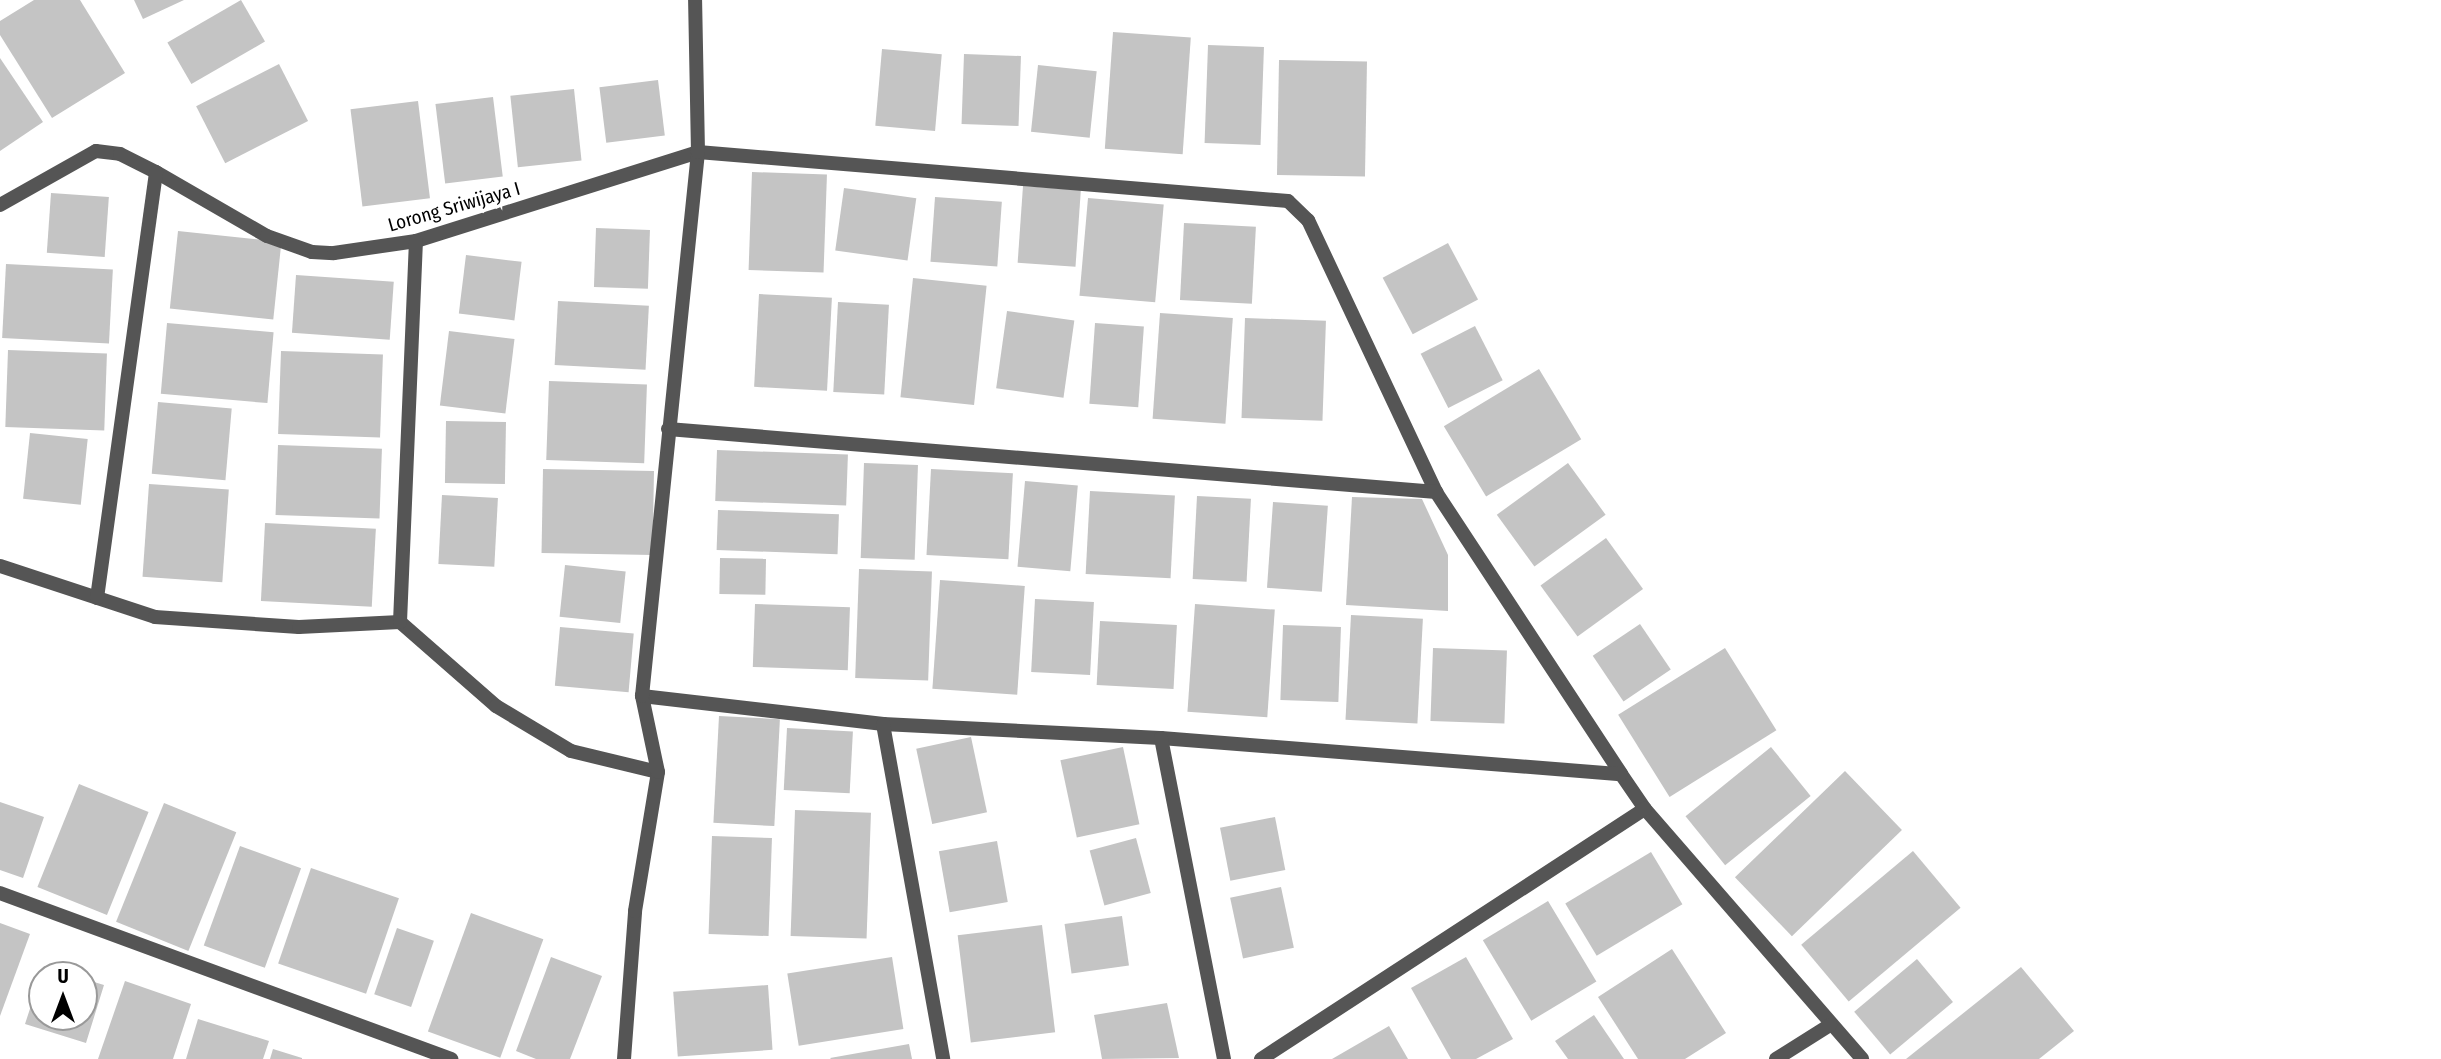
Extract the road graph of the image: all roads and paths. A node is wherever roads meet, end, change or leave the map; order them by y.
1 (695, 0) edge
2 (698, 152) junction
3 (156, 172) junction
4 (0, 205) edge
5 (416, 241) junction
6 (668, 429) junction
7 (1436, 492) junction
8 (0, 566) edge
9 (97, 598) junction
10 (400, 622) junction
11 (642, 696) junction
12 (883, 724) junction
13 (1161, 738) junction
14 (658, 772) junction
15 (1621, 774) junction
16 (1645, 809) junction
17 (0, 893) edge
18 (1830, 1026) junction
19 (451, 1059) edge
20 (624, 1059) edge
21 (943, 1059) edge
22 (1224, 1059) edge
23 (1261, 1059) edge
24 (1776, 1059) edge
25 (1862, 1059) edge

1 - 2 street
2 - 5 street, Lorong Sriwijaya I
2 - 6 street
2 - 7 street
3 - 4 street, Lorong Sriwijaya I
3 - 5 street, Lorong Sriwijaya I
3 - 9 street
5 - 10 street
6 - 7 street
6 - 11 street
7 - 15 street
8 - 9 street
9 - 10 street
10 - 14 street
11 - 12 street
11 - 14 street
12 - 13 street
12 - 21 street
13 - 15 street
13 - 22 street
14 - 20 street
15 - 16 street
16 - 18 street
16 - 23 street
17 - 19 street
18 - 24 street
18 - 25 street

